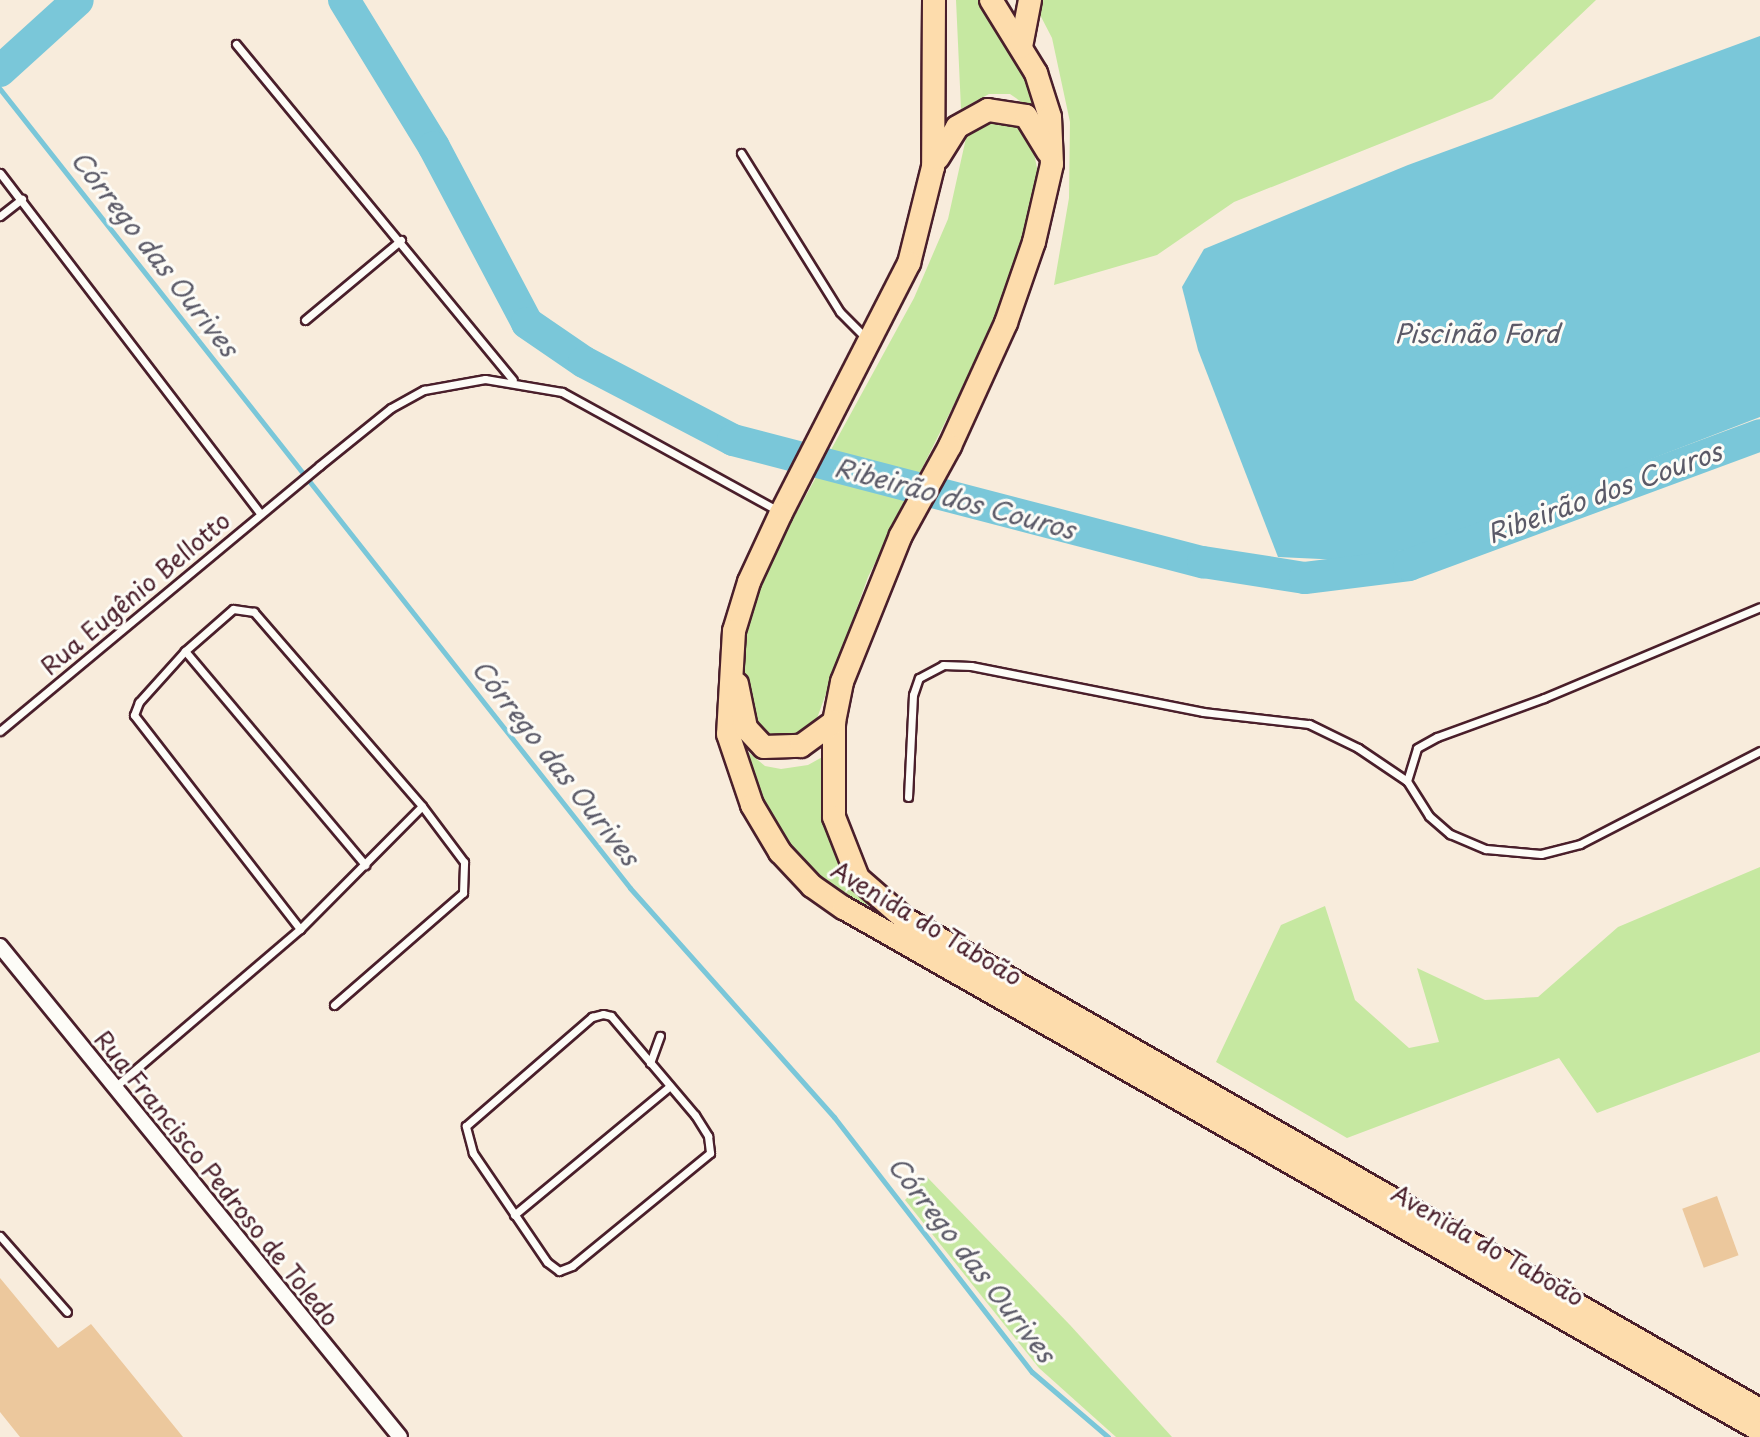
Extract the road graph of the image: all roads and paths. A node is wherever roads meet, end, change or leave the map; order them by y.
1 (934, 0) edge
2 (991, 0) edge
3 (1030, 0) edge
4 (236, 44) dead end
5 (1021, 47) junction
6 (741, 153) dead end
7 (1052, 164) junction
8 (933, 167) junction
9 (0, 173) edge
10 (22, 199) junction
11 (0, 216) edge
12 (401, 240) junction
13 (305, 320) dead end
14 (870, 343) junction
15 (513, 380) junction
16 (785, 504) junction
17 (261, 514) junction
18 (1760, 607) edge
19 (185, 651) junction
20 (730, 656) junction
21 (834, 722) junction
22 (0, 731) edge
23 (755, 742) junction
24 (1760, 751) edge
25 (734, 752) junction
26 (1407, 781) junction
27 (908, 797) dead end
28 (422, 806) junction
29 (365, 865) junction
30 (300, 929) junction
31 (0, 946) edge
32 (334, 1005) dead end
33 (660, 1036) dead end
34 (650, 1063) junction
35 (670, 1086) junction
36 (115, 1087) junction
37 (514, 1215) junction
38 (0, 1236) edge
39 (67, 1312) dead end
40 (1760, 1410) edge
41 (1760, 1430) edge
42 (400, 1437) edge

1 - 8 main road, Avenida do Taboão
2 - 5 main road, Avenida do Taboão
3 - 5 main road
4 - 12 lane
5 - 7 main road, Avenida do Taboão
6 - 14 lane
7 - 8 main road
7 - 21 main road, Avenida do Taboão
8 - 14 main road, Avenida do Taboão
9 - 10 lane
10 - 11 lane
10 - 17 lane
12 - 13 lane
12 - 15 lane
14 - 16 main road, Avenida do Taboão
15 - 16 lane, Rua Eugênio Bellotto
15 - 17 lane, Rua Eugênio Bellotto
16 - 20 main road, Avenida do Taboão
17 - 22 lane, Rua Eugênio Bellotto
18 - 26 lane
19 - 28 lane
19 - 29 lane
19 - 30 lane
20 - 23 main road
20 - 25 main road, Avenida do Taboão
21 - 23 main road
21 - 40 main road, Avenida do Taboão
23 - 25 main road
24 - 26 lane
25 - 41 main road, Avenida do Taboão
26 - 27 lane
28 - 29 lane
28 - 32 lane
29 - 30 lane
30 - 36 lane
31 - 36 street, Rua Francisco Pedroso de Toledo
33 - 34 lane
34 - 35 lane
34 - 37 lane
35 - 37 lane
35 - 37 lane
36 - 42 street, Rua Francisco Pedroso de Toledo
38 - 39 lane

